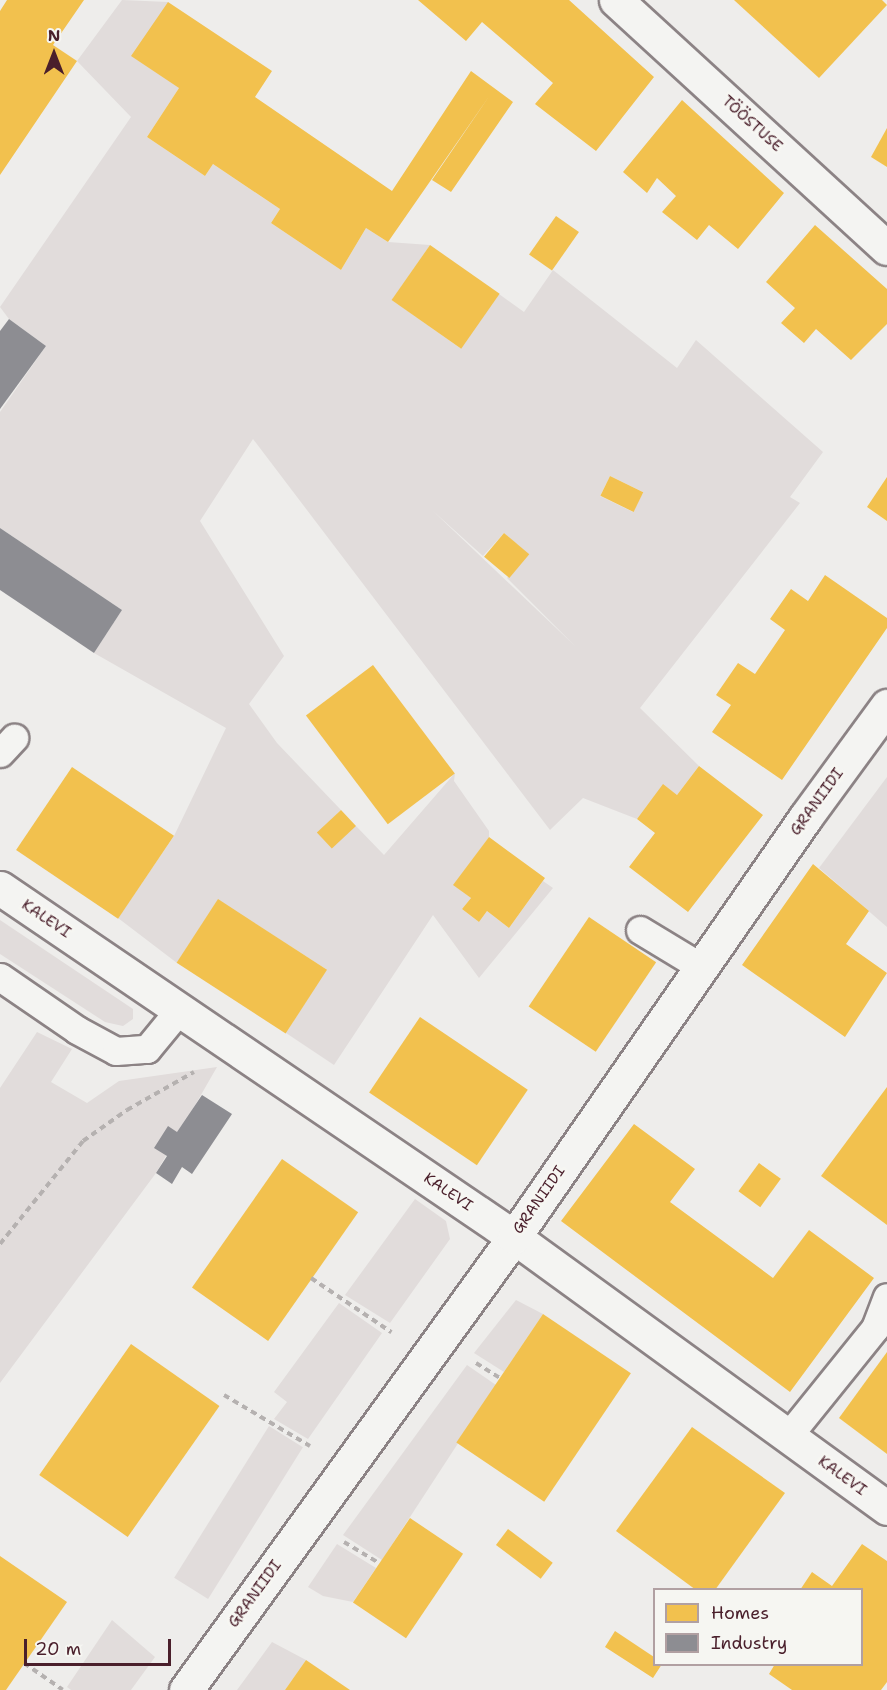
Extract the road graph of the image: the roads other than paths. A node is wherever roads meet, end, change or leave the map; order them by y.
1 (616, 0) edge
2 (887, 248) edge
3 (887, 706) edge
4 (0, 888) edge
5 (640, 930) dead end
6 (701, 967) junction
7 (0, 977) edge
8 (179, 1010) junction
9 (514, 1237) junction
10 (887, 1297) edge
11 (788, 1436) junction
12 (887, 1508) edge
13 (186, 1690) edge

1 - 2 street, TÖÖSTUSE
3 - 6 street, GRANIIDI
4 - 8 street, KALEVI
5 - 6 lane
6 - 9 street, GRANIIDI
7 - 8 lane
8 - 9 street, KALEVI
9 - 11 street, KALEVI
9 - 13 street, GRANIIDI
10 - 11 lane
11 - 12 street, KALEVI

